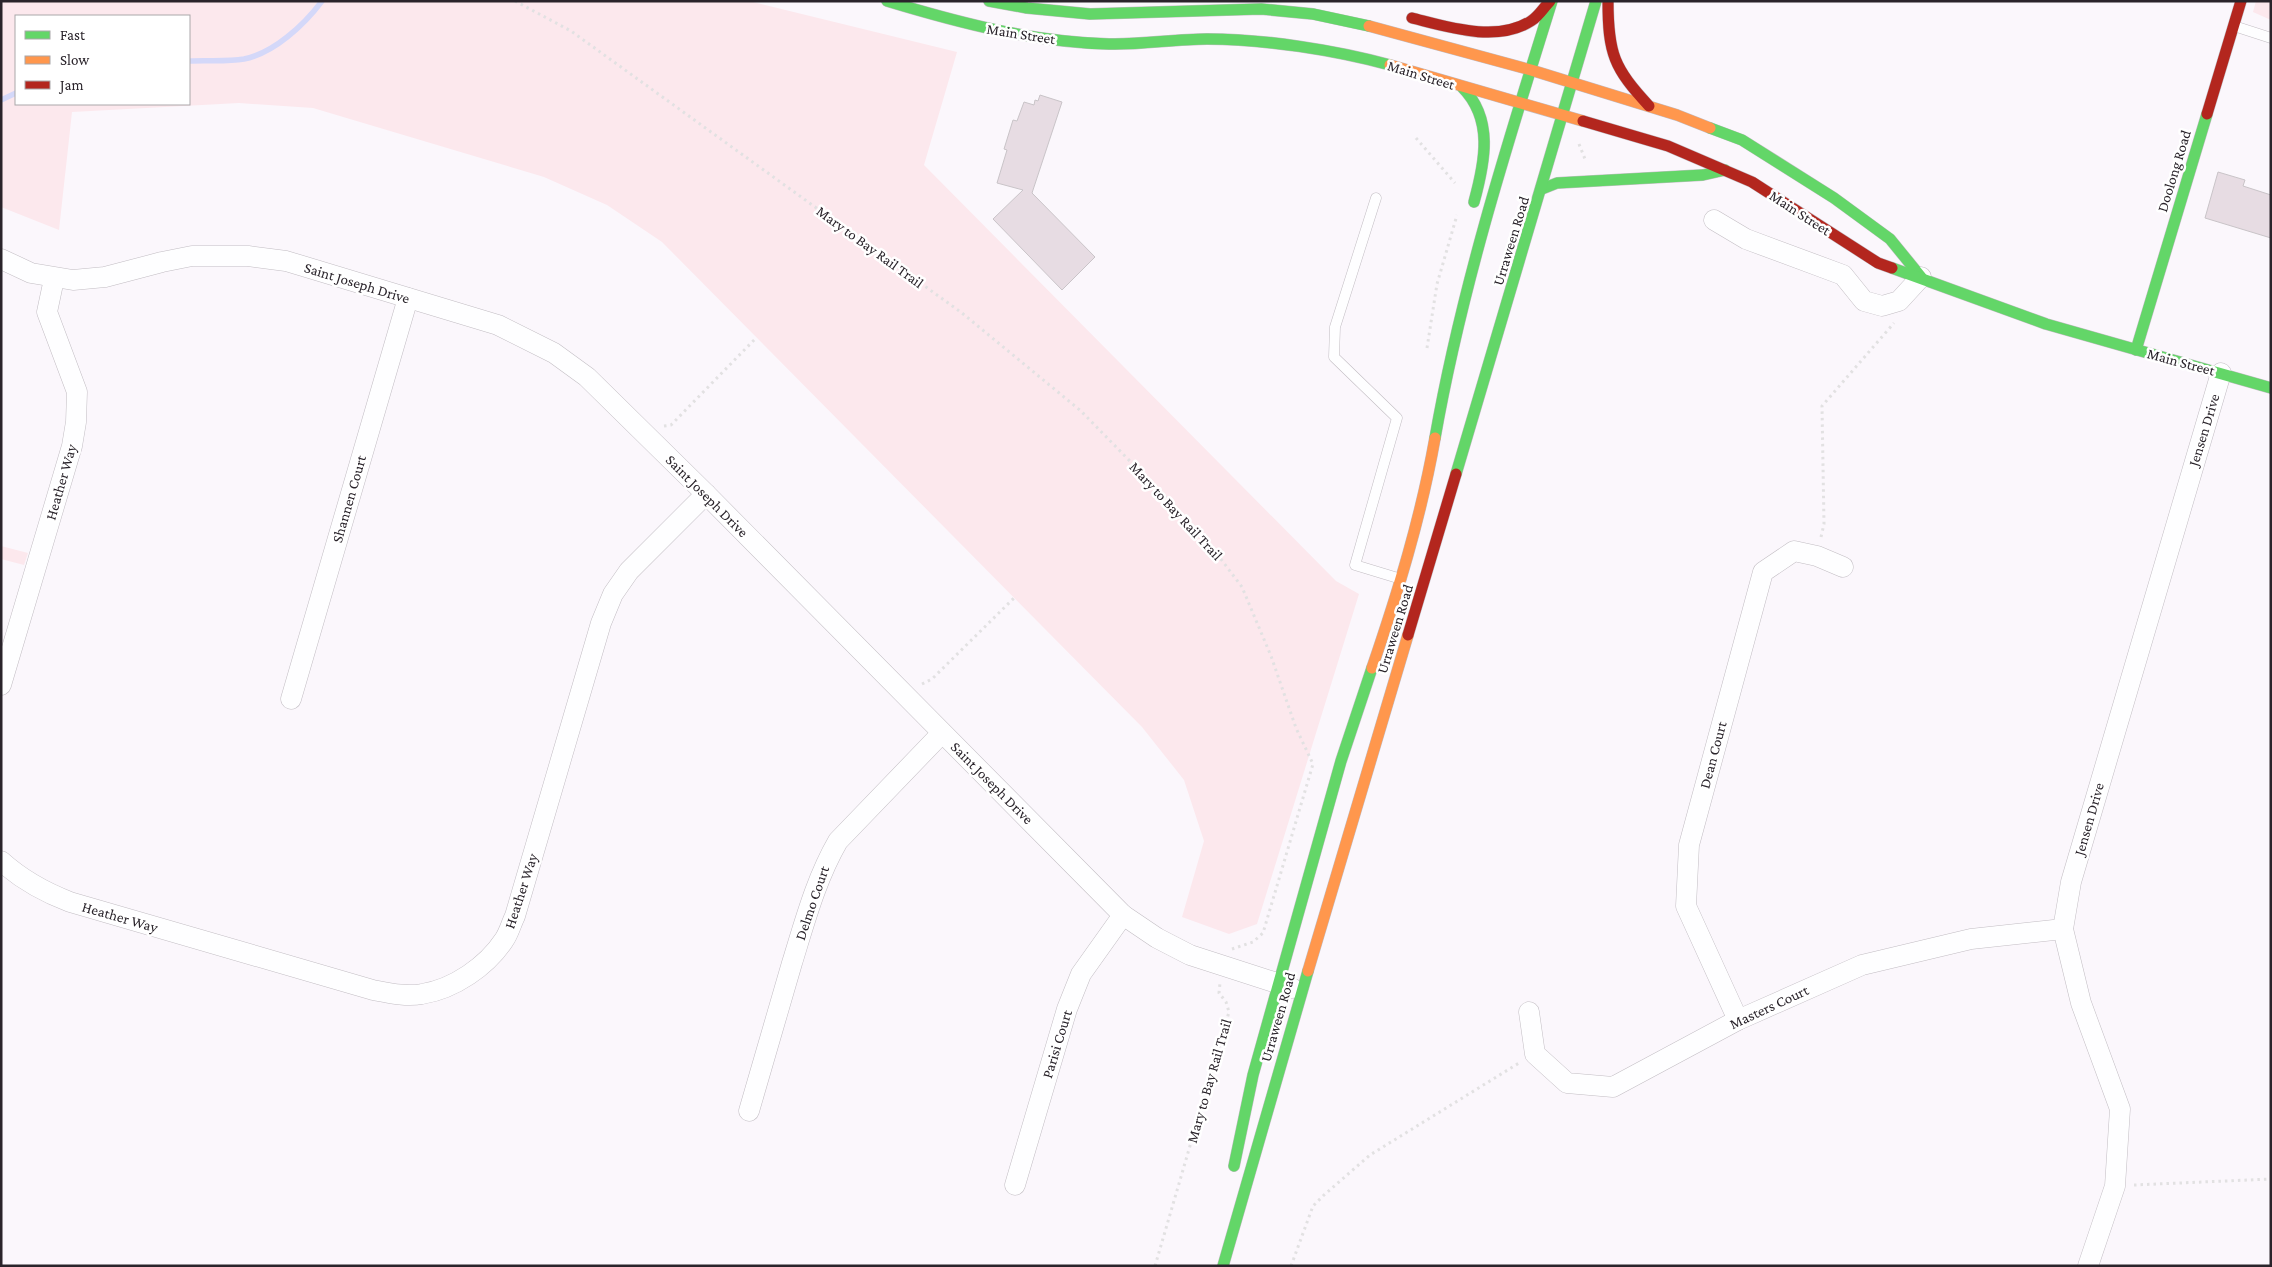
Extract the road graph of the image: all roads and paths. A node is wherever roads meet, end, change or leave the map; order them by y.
1 (515, 1) edge
2 (887, 1) edge
3 (989, 1) edge
4 (1189, 1) edge
5 (1551, 1) edge
6 (1596, 1) edge
7 (1608, 1) edge
8 (2241, 1) edge
9 (1165, 12) junction
10 (1396, 14) dead end
11 (2233, 26) junction
12 (2271, 38) edge
13 (1531, 70) junction
14 (1572, 82) junction
15 (1462, 87) junction
16 (1520, 103) junction
17 (1649, 106) junction
18 (1563, 115) junction
19 (1581, 135) dead end
20 (1416, 138) dead end
21 (1588, 166) dead end
22 (1725, 170) junction
23 (1458, 186) dead end
24 (1542, 189) junction
25 (1376, 198) dead end
26 (1470, 217) dead end
27 (1714, 220) dead end
28 (1, 259) edge
29 (1921, 276) junction
30 (54, 278) junction
31 (408, 298) junction
32 (1896, 321) dead end
33 (1445, 336) dead end
34 (756, 338) dead end
35 (2136, 350) junction
36 (2221, 373) junction
37 (1446, 375) junction
38 (2271, 388) edge
39 (648, 437) junction
40 (706, 494) junction
41 (1817, 556) junction
42 (1843, 567) dead end
43 (1402, 580) junction
44 (1014, 598) dead end
45 (1, 685) edge
46 (905, 695) junction
47 (291, 699) dead end
48 (942, 733) junction
49 (1, 862) edge
50 (1123, 915) junction
51 (2063, 929) junction
52 (1224, 966) junction
53 (1278, 984) junction
54 (1301, 990) junction
55 (1529, 1012) dead end
56 (1738, 1020) junction
57 (1535, 1054) junction
58 (749, 1111) dead end
59 (2271, 1179) edge
60 (1230, 1181) dead end
61 (1014, 1185) dead end
62 (2115, 1186) junction
63 (1155, 1266) edge
64 (1223, 1266) edge
65 (1291, 1266) edge
66 (2088, 1266) edge

1 - 52 path, Mary to Bay Rail Trail
2 - 15 main road, Main Street
3 - 9 main road, Main Street
4 - 9 main road
5 - 10 main road
5 - 13 main road, Urraween Road
6 - 14 main road, Urraween Road
7 - 17 main road
8 - 11 main road, Doolong Road
9 - 13 main road, Main Street
11 - 12 lane
11 - 35 main road, Doolong Road
13 - 14 main road, Main Street
13 - 16 main road, Urraween Road
14 - 17 main road, Main Street
14 - 18 main road, Urraween Road
15 - 16 main road, Main Street
15 - 26 main road
16 - 18 main road, Main Street
16 - 37 main road, Urraween Road
17 - 29 main road, Main Street
18 - 22 main road, Main Street
18 - 24 main road, Urraween Road
19 - 21 path
20 - 23 path
22 - 24 main road
22 - 29 main road, Main Street
24 - 54 main road, Urraween Road
25 - 43 lane
27 - 29 street
28 - 30 street, Saint Joseph Drive
29 - 35 main road, Main Street
30 - 31 street, Saint Joseph Drive
30 - 45 street, Heather Way
31 - 39 street, Saint Joseph Drive
31 - 47 street, Shannen Court
32 - 41 path
33 - 37 main road
34 - 39 path
35 - 36 main road, Main Street
36 - 38 main road, Main Street
36 - 51 street, Jensen Drive
37 - 43 main road, Urraween Road
39 - 40 street, Saint Joseph Drive
40 - 46 street, Saint Joseph Drive
40 - 49 street, Heather Way
41 - 42 street, Dean Court
41 - 56 street, Dean Court
43 - 53 main road, Urraween Road
44 - 46 path
46 - 48 street, Saint Joseph Drive
48 - 50 street, Saint Joseph Drive
48 - 58 street, Delmo Court
50 - 52 street, Saint Joseph Drive
50 - 61 street, Parisi Court
51 - 56 street, Masters Court
51 - 62 street, Jensen Drive
52 - 53 street, Saint Joseph Drive
52 - 63 path, Mary to Bay Rail Trail
53 - 54 street, Saint Joseph Drive
53 - 60 main road, Urraween Road
54 - 64 main road, Urraween Road
55 - 57 street
56 - 57 street, Masters Court
57 - 65 path
59 - 62 path
62 - 66 street, Jensen Drive

